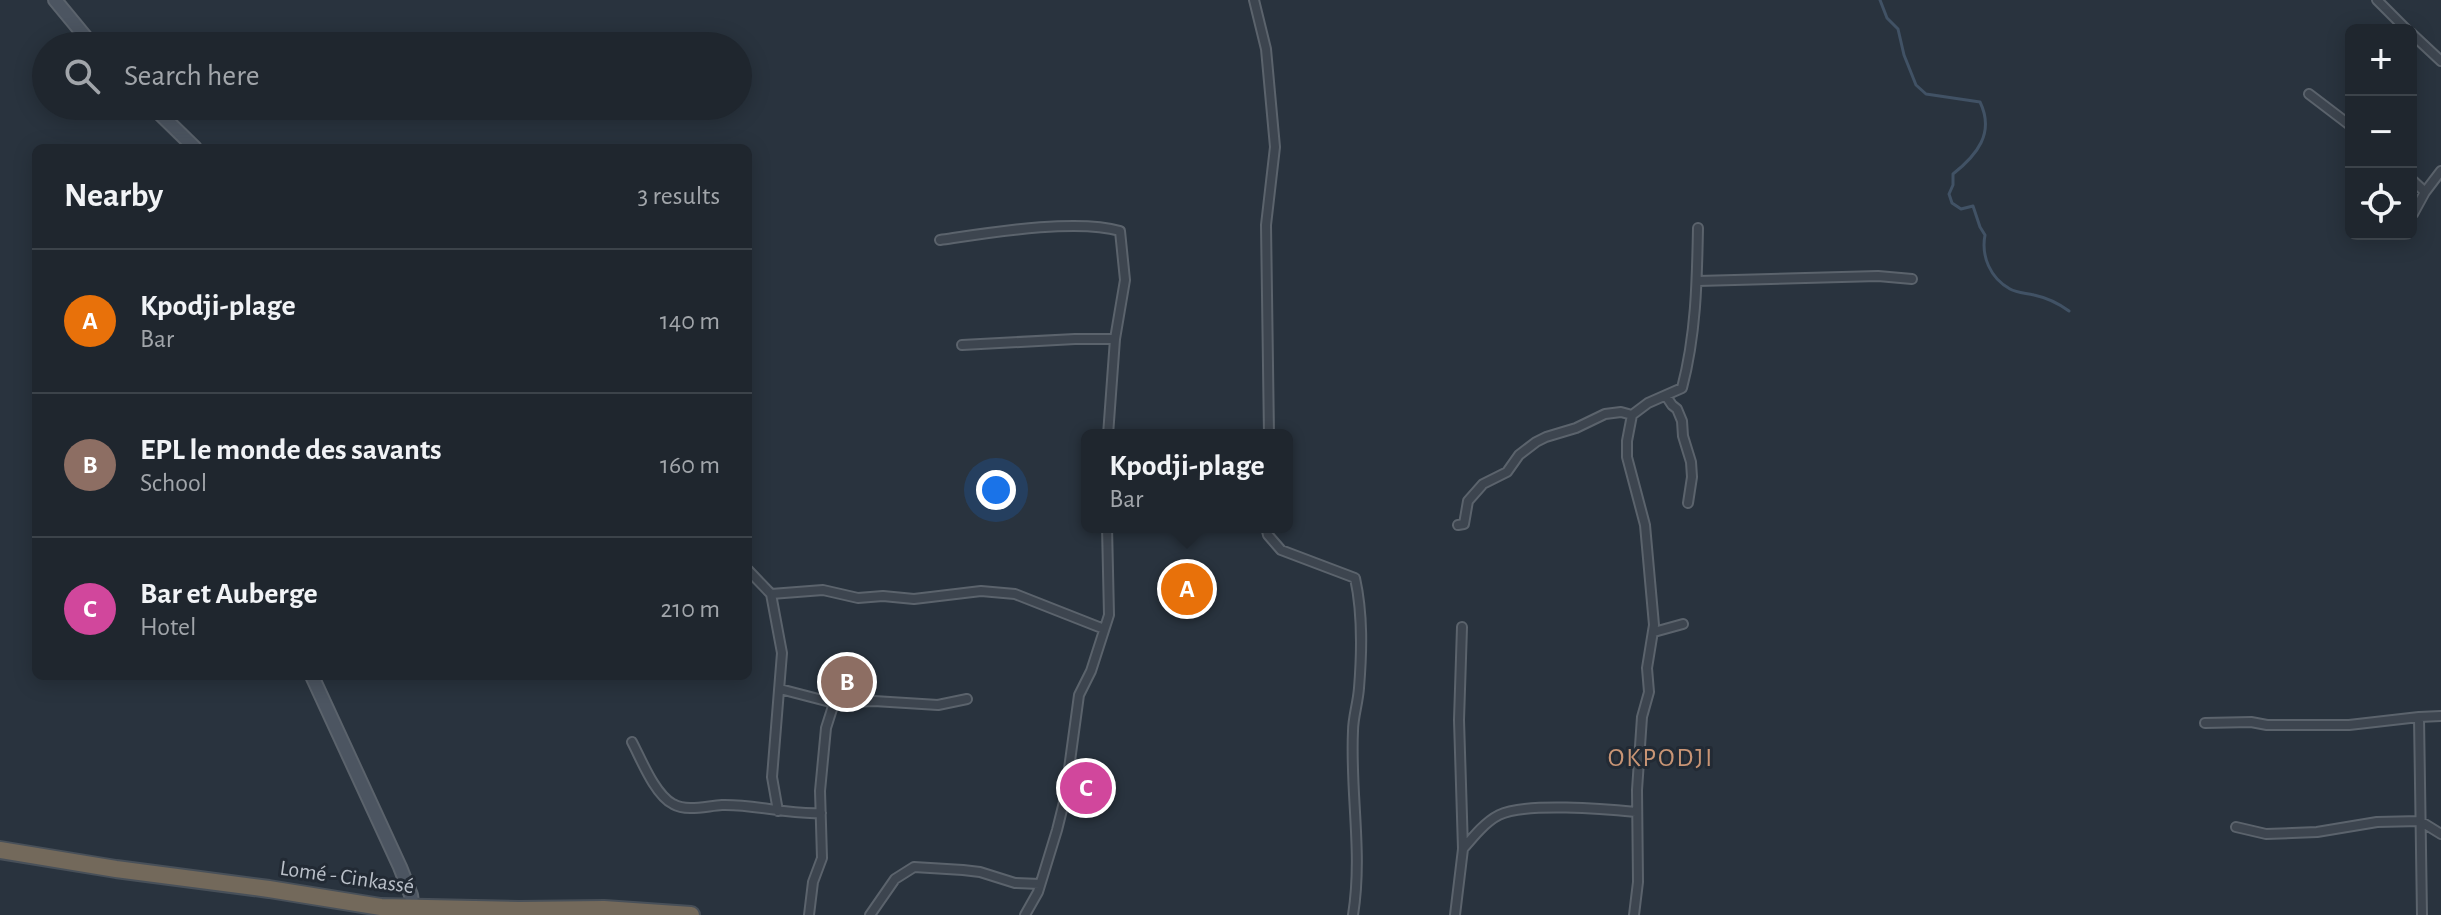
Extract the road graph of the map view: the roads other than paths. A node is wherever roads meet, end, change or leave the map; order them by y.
1 (55, 0) edge
2 (1254, 0) edge
3 (2377, 0) edge
4 (2401, 24) edge
5 (81, 32) edge
6 (2417, 39) edge
7 (2441, 61) edge
8 (2309, 94) dead end
9 (166, 120) edge
10 (2345, 121) edge
11 (191, 144) edge
12 (2441, 171) edge
13 (2417, 185) edge
14 (2425, 192) junction
15 (2417, 207) edge
16 (1698, 228) dead end
17 (940, 240) dead end
18 (1912, 279) dead end
19 (1698, 281) junction
20 (1115, 339) junction
21 (962, 345) dead end
22 (1666, 396) junction
23 (1632, 415) junction
24 (1108, 429) edge
25 (1269, 429) edge
26 (1688, 503) dead end
27 (1458, 525) dead end
28 (1107, 533) edge
29 (1268, 533) edge
30 (752, 574) edge
31 (771, 594) junction
32 (1683, 624) dead end
33 (1462, 627) dead end
34 (1104, 629) junction
35 (1654, 632) junction
36 (314, 680) edge
37 (780, 689) junction
38 (967, 699) dead end
39 (834, 703) junction
40 (2441, 716) edge
41 (2419, 717) junction
42 (2205, 723) dead end
43 (632, 742) dead end
44 (778, 811) junction
45 (1636, 812) junction
46 (821, 813) junction
47 (2420, 821) junction
48 (2236, 827) dead end
49 (2441, 834) edge
50 (1463, 849) junction
51 (0, 850) edge
52 (1040, 884) junction
53 (413, 909) junction
54 (691, 915) edge
55 (809, 915) edge
56 (870, 915) edge
57 (1025, 915) edge
58 (1353, 915) edge
59 (1455, 915) edge
60 (1634, 915) edge
61 (2422, 915) edge

1 - 5 street
2 - 25 street
3 - 4 street
6 - 7 street
8 - 10 street
9 - 11 street
12 - 14 street
13 - 14 street
14 - 15 street
16 - 19 street
17 - 20 street
18 - 19 street
19 - 22 street
20 - 21 street
20 - 24 street
22 - 23 street
22 - 26 street
23 - 27 street
23 - 35 street
28 - 34 street
29 - 58 street
30 - 31 street
31 - 34 street
31 - 37 street
32 - 35 street
33 - 50 street
34 - 52 street
35 - 45 street
36 - 53 street
37 - 39 street
37 - 44 street
38 - 39 street
39 - 46 street
40 - 41 street
41 - 42 street
41 - 47 street
43 - 44 street
44 - 46 street
45 - 50 street
45 - 60 street
46 - 55 street
47 - 48 street
47 - 49 street
47 - 61 street
50 - 59 street
51 - 53 highway, Lomé - Cinkassé
52 - 56 street
52 - 57 street
53 - 54 highway, Lomé - Cinkassé

